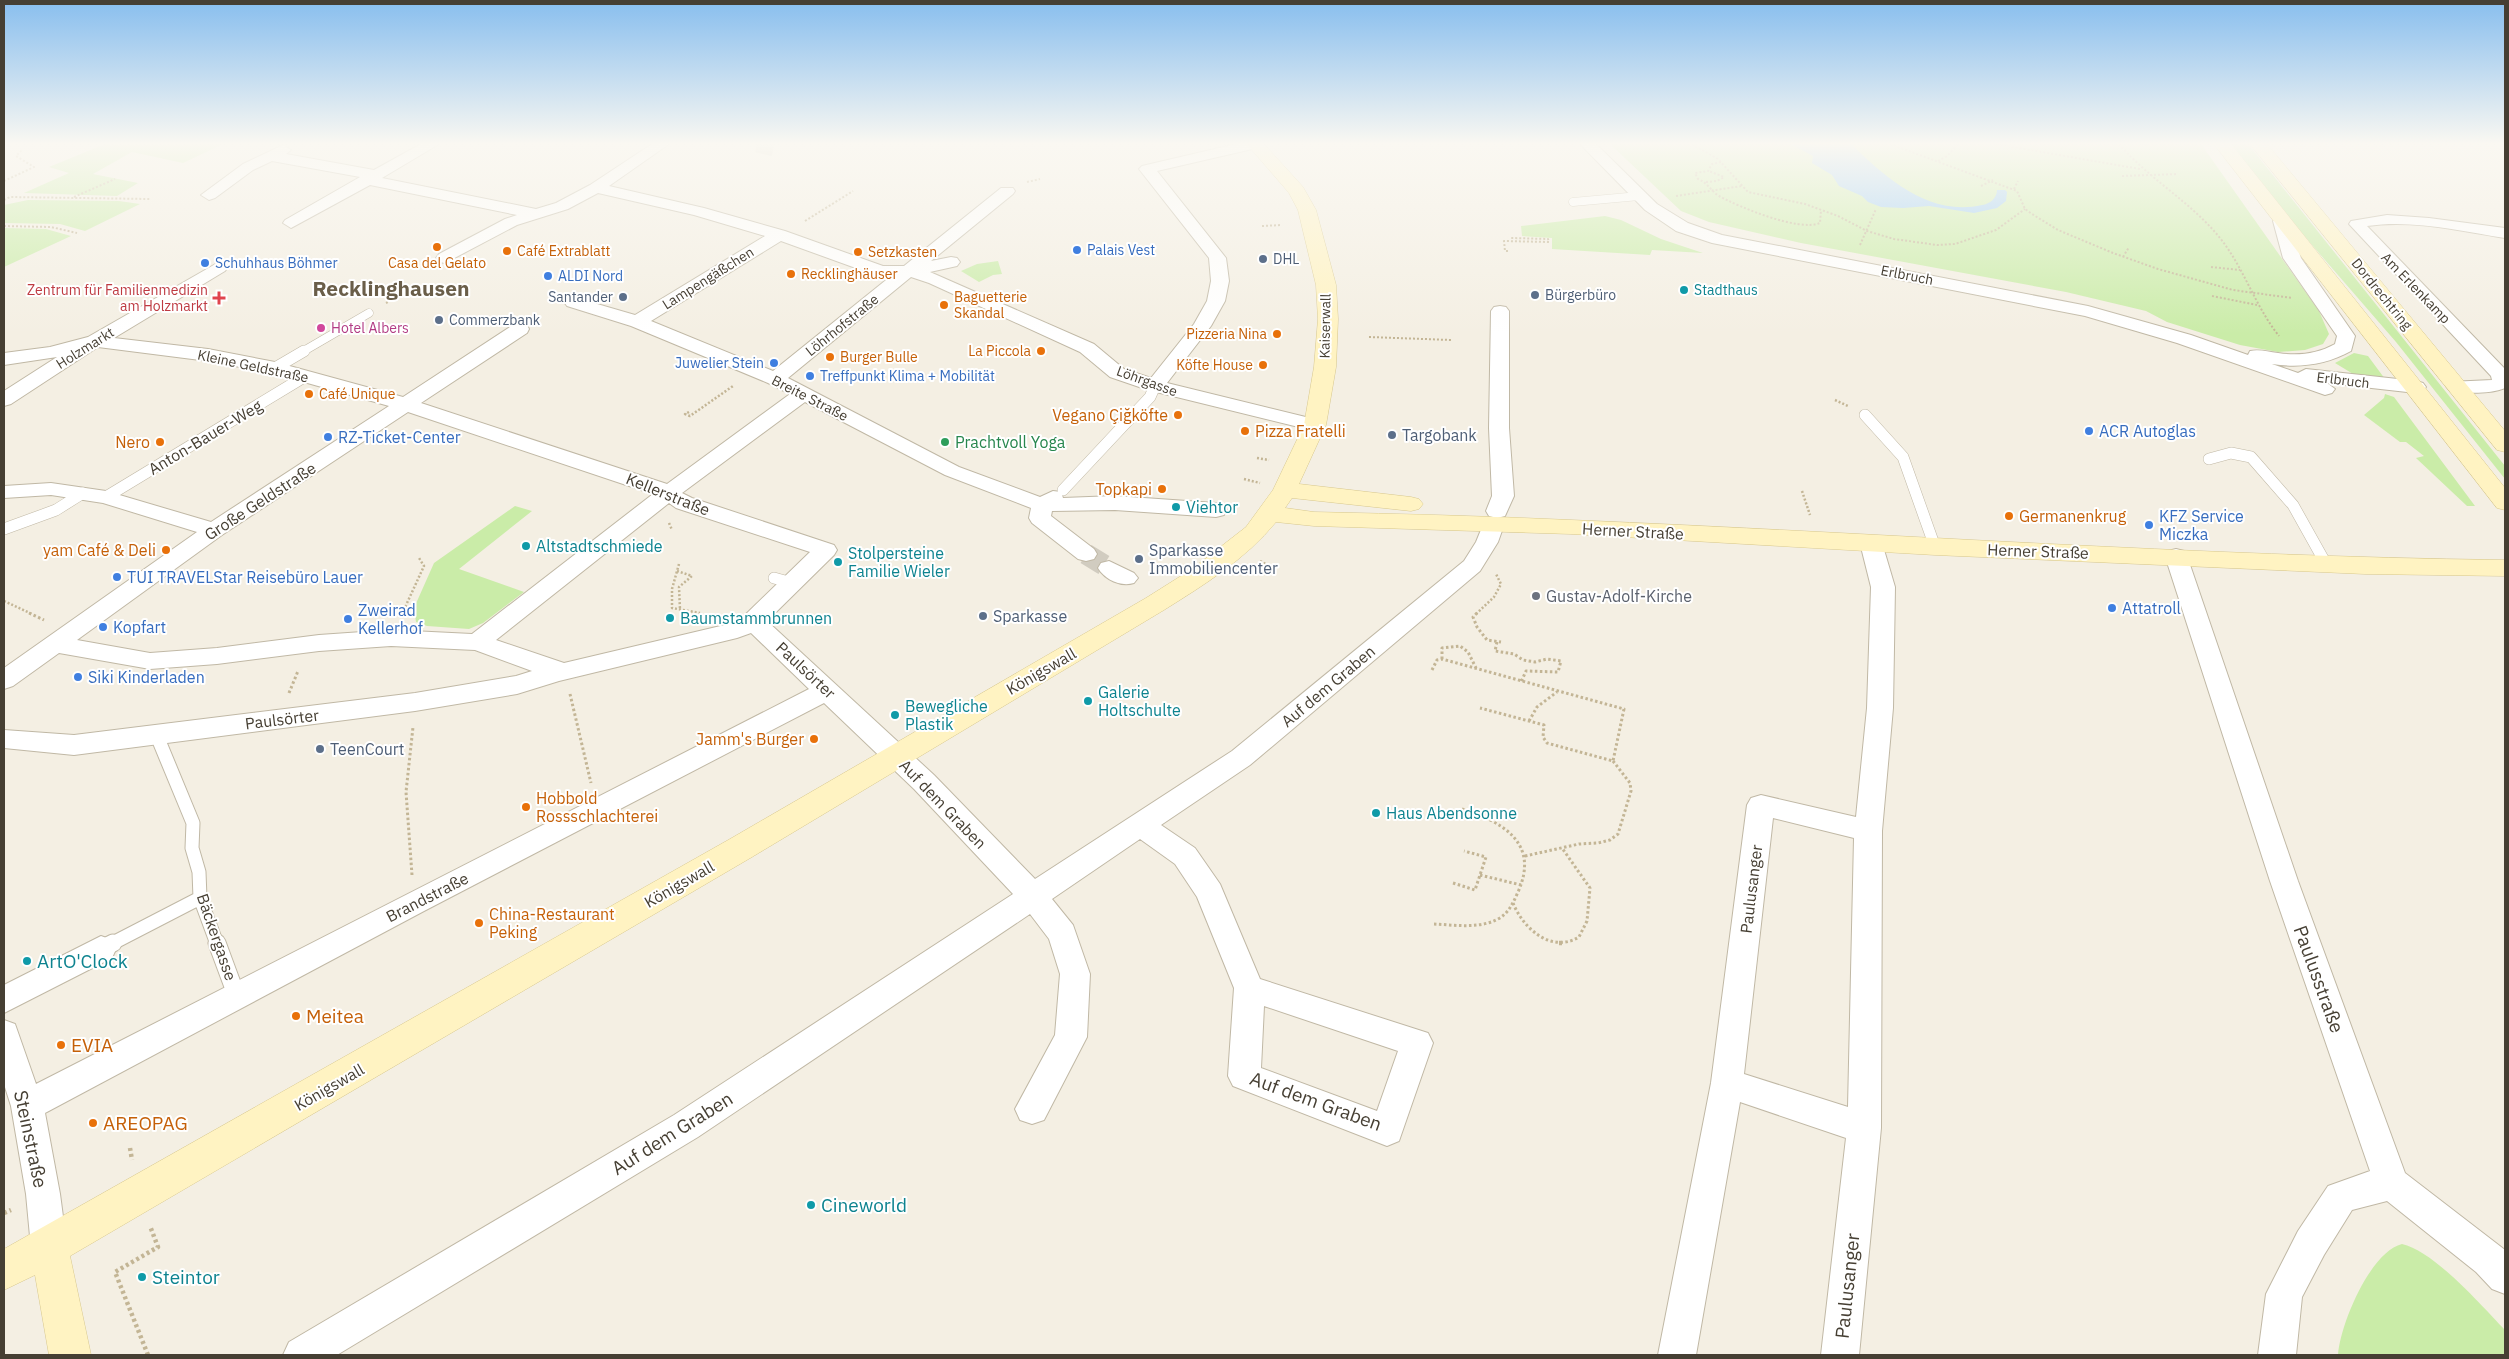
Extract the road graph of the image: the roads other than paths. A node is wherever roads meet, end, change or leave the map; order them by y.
1 (318, 207) edge
2 (507, 207) edge
3 (558, 207) edge
4 (679, 207) edge
5 (981, 207) edge
6 (1176, 207) edge
7 (1306, 207) edge
8 (1652, 207) edge
9 (2271, 207) edge
10 (2310, 207) edge
11 (537, 214) junction
12 (2281, 221) junction
13 (291, 223) dead end
14 (2505, 233) edge
15 (779, 234) junction
16 (445, 258) dead end
17 (951, 262) dead end
18 (218, 267) dead end
19 (909, 271) junction
20 (573, 302) dead end
21 (1500, 311) dead end
22 (370, 313) dead end
23 (637, 322) junction
24 (520, 329) dead end
25 (2184, 339) junction
26 (96, 341) junction
27 (2344, 347) joint
28 (4, 359) edge
29 (275, 368) junction
30 (2271, 371) junction
31 (766, 375) junction
32 (304, 377) junction
33 (1155, 386) junction
34 (2456, 386) junction
35 (2416, 387) junction
36 (2325, 389) dead end
37 (803, 394) junction
38 (4, 400) edge
39 (408, 405) junction
40 (1865, 414) dead end
41 (1315, 425) junction
42 (2505, 445) edge
43 (2209, 459) dead end
44 (1063, 490) joint
45 (1285, 490) junction
46 (4, 492) edge
47 (83, 493) junction
48 (668, 494) junction
49 (106, 496) junction
50 (2505, 503) edge
51 (1042, 505) junction
52 (1216, 510) dead end
53 (1270, 514) junction
54 (1495, 518) junction
55 (4, 529) edge
56 (214, 530) junction
57 (1870, 543) junction
58 (1935, 548) junction
59 (1077, 554) tunnel mouth
60 (2176, 556) junction
61 (2326, 564) junction
62 (2505, 568) edge
63 (753, 621) junction
64 (54, 644) junction
65 (479, 647) junction
66 (561, 672) junction
67 (4, 680) edge
68 (828, 690) junction
69 (157, 736) junction
70 (4, 739) edge
71 (896, 756) junction
72 (1140, 825) junction
73 (1868, 831) junction
74 (1032, 896) junction
75 (200, 898) junction
76 (101, 950) joint
77 (1249, 988) junction
78 (237, 996) junction
79 (4, 1000) edge
80 (4, 1034) edge
81 (1727, 1083) junction
82 (27, 1106) junction
83 (1032, 1109) dead end
84 (1864, 1128) junction
85 (2392, 1184) junction
86 (49, 1247) junction
87 (4, 1270) edge
88 (2505, 1276) edge
89 (70, 1355) edge
90 (302, 1355) edge
91 (1677, 1355) edge
92 (1840, 1355) edge
93 (2277, 1355) edge

1 - 13 street
2 - 11 street
3 - 11 street
4 - 15 street
5 - 19 street, Löhrhofstraße
6 - 33 street
7 - 41 main road, Kaiserwall
8 - 25 street, Erlbruch
9 - 12 main road, Dordrechtring
10 - 34 main road, Dordrechtring
11 - 16 street
12 - 27 street, Dordrechtring
12 - 35 main road, Dordrechtring
14 - 34 street, Am Erlenkamp
15 - 19 street
15 - 23 street, Lampengäßchen
17 - 19 street, Löhrhofstraße
18 - 26 street, Holzmarkt
19 - 31 street, Löhrhofstraße
19 - 33 street, Löhrgasse
20 - 23 street, Breite Straße
21 - 54 street, Auf dem Graben
22 - 29 lane
23 - 31 street, Breite Straße
24 - 39 street, Große Geldstraße
25 - 27 street, Erlbruch
25 - 30 street, Erlbruch
26 - 28 street
26 - 29 street, Kleine Geldstraße
26 - 38 street, Holzmarkt
29 - 32 street, Kleine Geldstraße
30 - 35 street, Erlbruch
30 - 36 street, Erlbruch
31 - 37 street, Breite Straße
32 - 39 street, Kleine Geldstraße
32 - 49 lane, Anton-Bauer-Weg
33 - 41 street, Löhrgasse
33 - 44 lane
34 - 42 main road, Dordrechtring
35 - 50 main road, Dordrechtring
37 - 48 street
37 - 51 street, Breite Straße
39 - 48 street, Kellerstraße
39 - 56 street, Große Geldstraße
40 - 58 lane
41 - 45 main road, Kaiserwall
43 - 61 lane
44 - 51 street
45 - 53 main road, Königswall
45 - 54 main road, Herner Straße
46 - 47 street
47 - 49 street
47 - 55 lane
48 - 63 street, Kellerstraße
48 - 65 street
49 - 56 street
51 - 52 street, Breite Straße
51 - 59 street
53 - 54 main road, Herner Straße
53 - 71 main road, Königswall
54 - 57 main road, Herner Straße
54 - 72 street, Auf dem Graben
56 - 64 street, Große Geldstraße
57 - 58 main road, Herner Straße
57 - 73 street, Paulusanger
58 - 60 main road, Herner Straße
60 - 61 main road, Herner Straße
60 - 85 street, Paulusstraße
61 - 62 main road, Herner Straße
63 - 66 street, Paulsörter
63 - 68 street, Paulsörter
64 - 65 street
64 - 67 street, Große Geldstraße
65 - 66 street
66 - 69 street, Paulsörter
68 - 71 street, Paulsörter
68 - 78 street, Brandstraße
69 - 70 street, Paulsörter
69 - 75 lane, Bäckergasse
71 - 74 street, Auf dem Graben
71 - 86 main road, Königswall
72 - 74 street, Auf dem Graben
72 - 77 street, Auf dem Graben
73 - 81 street, Paulusanger
73 - 84 street, Paulusanger
74 - 83 street, Auf dem Graben
74 - 90 street, Auf dem Graben
75 - 76 lane
75 - 78 lane, Bäckergasse
76 - 79 street
77 - 77 street, Auf dem Graben
78 - 82 street, Brandstraße
80 - 82 street, Steinstraße
81 - 84 street
81 - 91 street, Paulusanger
82 - 86 street, Steinstraße
84 - 92 street, Paulusanger
85 - 88 street
85 - 93 street
86 - 87 main road, Königswall
86 - 89 main road

